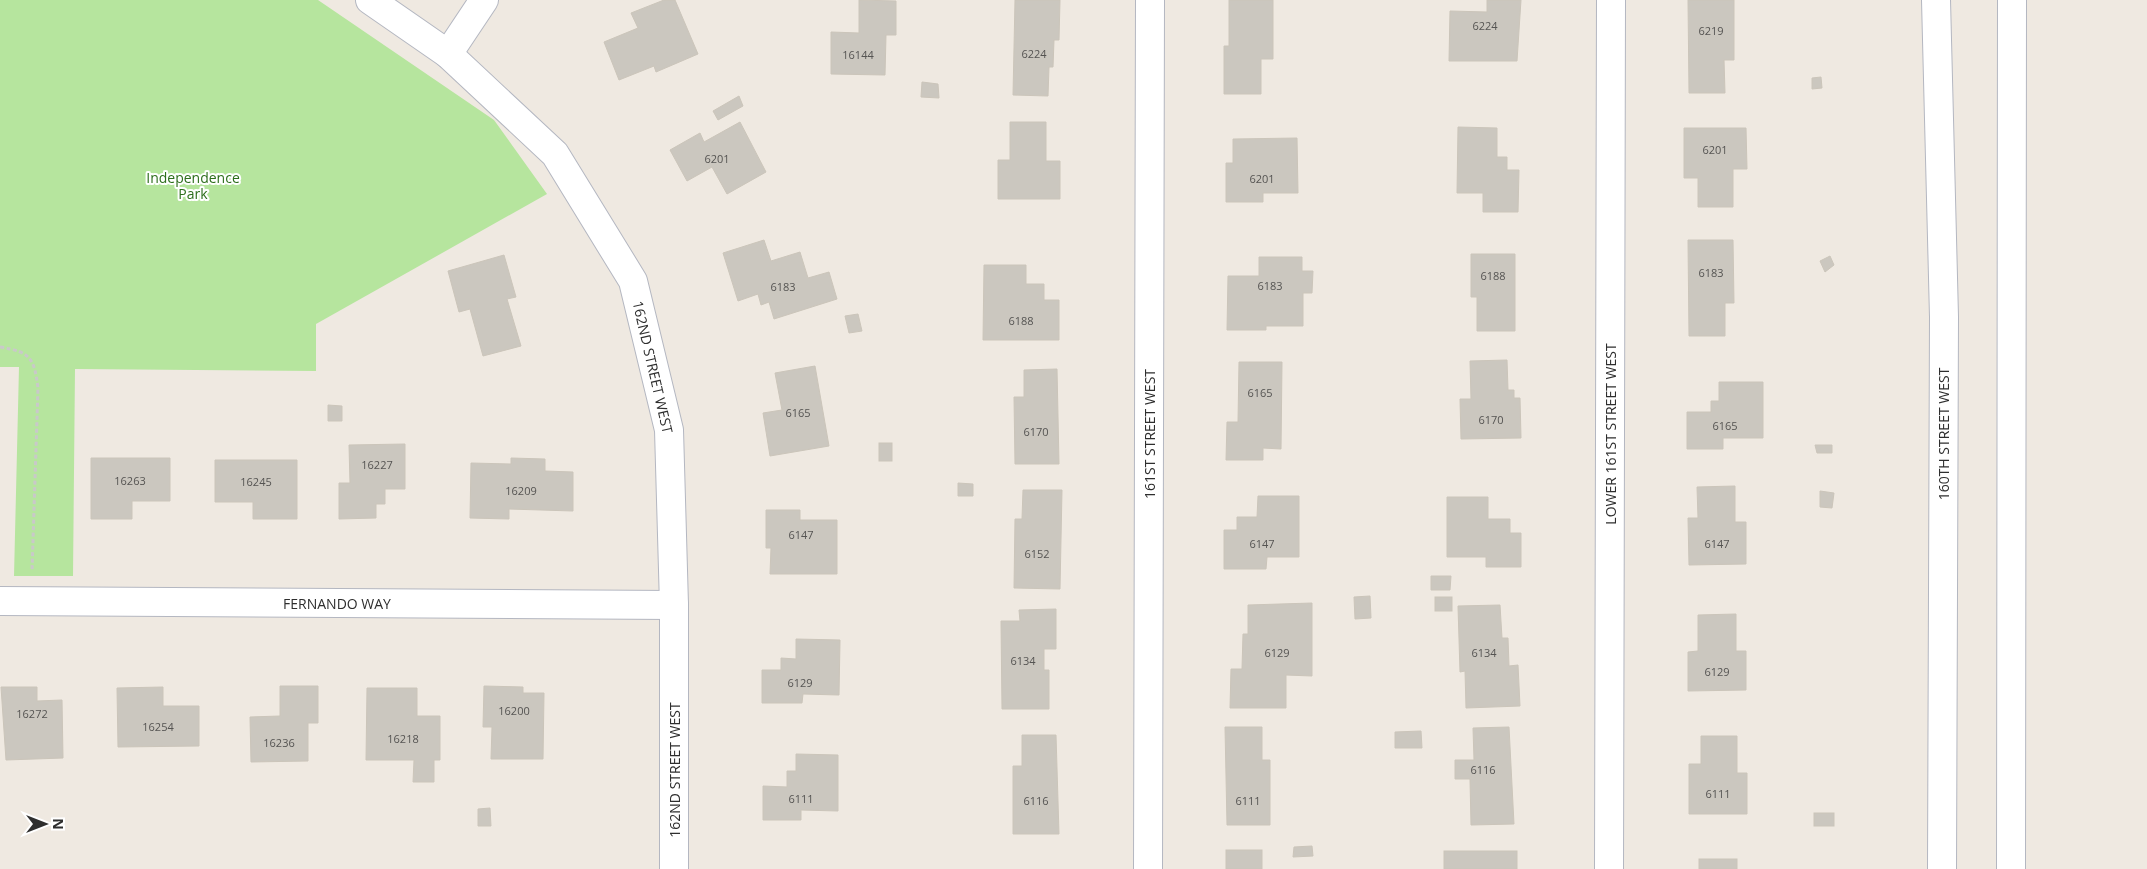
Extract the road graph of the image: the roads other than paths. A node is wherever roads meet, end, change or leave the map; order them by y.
1 (370, 0) edge
2 (484, 0) edge
3 (1150, 0) edge
4 (1611, 0) edge
5 (1936, 0) edge
6 (2012, 0) edge
7 (448, 54) junction
8 (0, 601) edge
9 (674, 605) junction
10 (674, 869) edge
11 (1148, 869) edge
12 (1609, 869) edge
13 (1942, 869) edge
14 (2011, 869) edge

1 - 7 street, 162ND STREET WEST
2 - 7 street
3 - 11 street, 161ST STREET WEST
4 - 12 street, LOWER 161ST STREET WEST
5 - 13 street, 160TH STREET WEST
6 - 14 street
7 - 9 street, 162ND STREET WEST
8 - 9 street, FERNANDO WAY
9 - 10 street, 162ND STREET WEST

